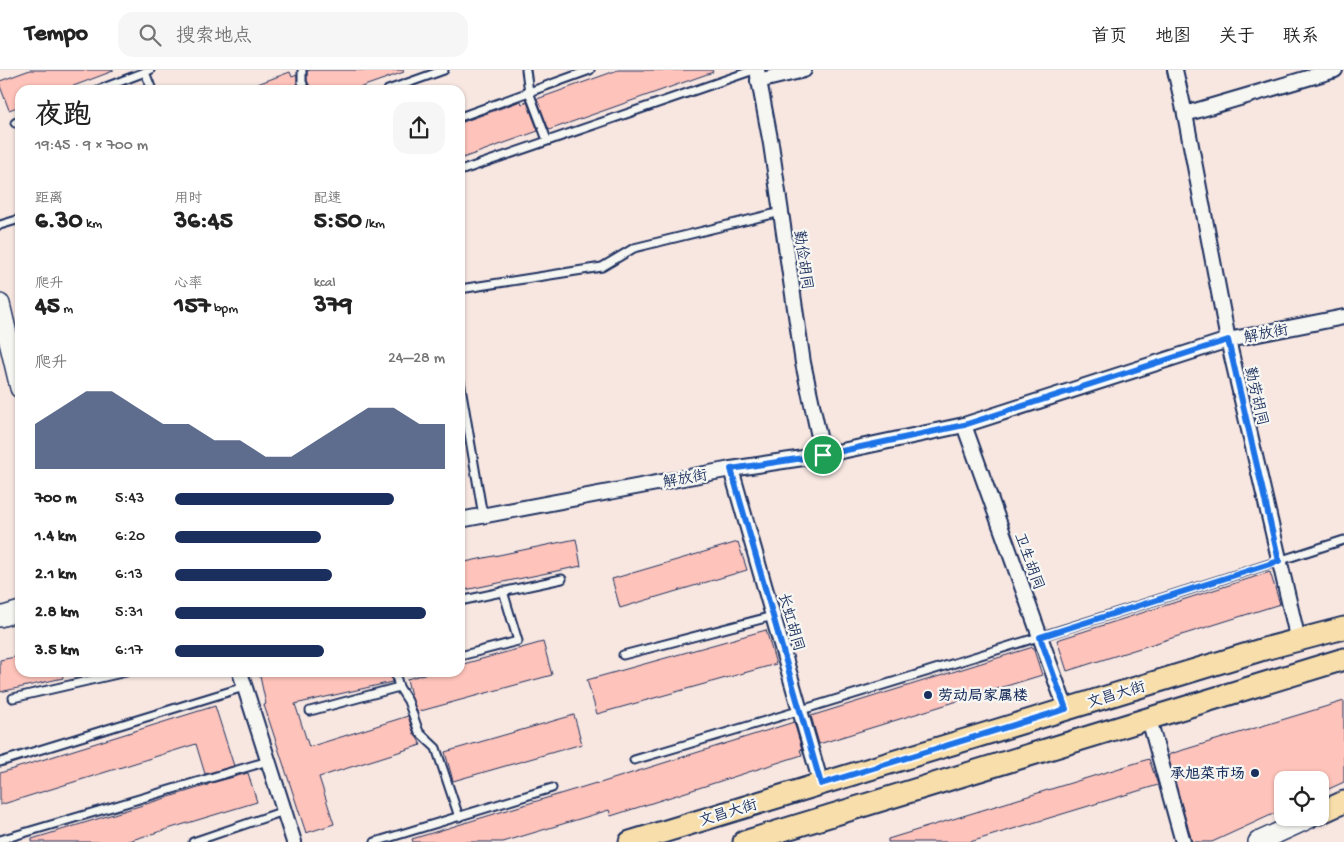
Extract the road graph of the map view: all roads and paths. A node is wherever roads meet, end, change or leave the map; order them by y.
1 (302, 70) edge
2 (444, 70) edge
3 (526, 70) edge
4 (590, 70) edge
5 (804, 70) edge
6 (1175, 70) edge
7 (1334, 70) edge
8 (148, 71) edge
9 (756, 74) edge
10 (111, 85) edge
11 (151, 85) edge
12 (304, 85) edge
13 (402, 85) edge
14 (529, 92) junction
15 (1185, 114) junction
16 (465, 115) edge
17 (547, 140) junction
18 (465, 169) edge
19 (781, 212) junction
20 (15, 220) edge
21 (0, 225) edge
22 (465, 288) edge
23 (0, 304) edge
24 (1344, 317) edge
25 (1228, 340) junction
26 (15, 367) edge
27 (465, 410) edge
28 (964, 425) junction
29 (823, 455) junction
30 (731, 469) junction
31 (483, 516) junction
32 (465, 519) edge
33 (1344, 540) edge
34 (1279, 561) junction
35 (562, 579) dead end
36 (503, 591) junction
37 (465, 600) edge
38 (15, 612) edge
39 (773, 616) junction
40 (0, 617) edge
41 (1344, 628) edge
42 (1040, 637) junction
43 (1344, 638) edge
44 (1298, 640) junction
45 (1264, 649) junction
46 (465, 655) edge
47 (623, 655) dead end
48 (1344, 659) edge
49 (104, 677) edge
50 (241, 677) edge
51 (397, 677) edge
52 (244, 687) junction
53 (399, 687) junction
54 (13, 698) dead end
55 (1066, 709) junction
56 (310, 711) dead end
57 (800, 711) junction
58 (1149, 718) junction
59 (634, 760) dead end
60 (268, 761) junction
61 (0, 762) edge
62 (821, 784) junction
63 (552, 788) dead end
64 (1344, 802) edge
65 (1329, 809) edge
66 (284, 811) junction
67 (459, 817) junction
68 (1293, 826) edge
69 (0, 840) edge
70 (193, 842) edge
71 (294, 842) edge
72 (375, 842) edge
73 (630, 842) edge
74 (744, 842) edge
75 (1183, 842) edge
76 (1258, 842) edge

1 - 12 lane
2 - 13 lane
3 - 14 lane
4 - 14 lane
5 - 9 street
6 - 15 street, 勤劳胡同
7 - 15 street
8 - 10 lane
8 - 11 lane
9 - 17 lane
9 - 19 street, 勤俭胡同
14 - 16 lane
14 - 17 lane
15 - 25 street, 勤劳胡同
17 - 18 lane
19 - 22 lane
19 - 29 street, 勤俭胡同
20 - 21 lane
23 - 26 street
24 - 25 street, 解放街
25 - 28 street, 解放街
25 - 34 street, 勤劳胡同
27 - 31 lane
28 - 29 street, 解放街
28 - 42 street, 卫生胡同
29 - 30 street, 解放街
30 - 31 street, 解放街
30 - 39 street, 长虹胡同
31 - 32 street, 解放街
33 - 34 lane
34 - 42 lane
34 - 44 street, 勤劳胡同
35 - 36 lane
36 - 37 lane
36 - 46 lane
38 - 40 street
39 - 47 lane
39 - 57 street, 长虹胡同
41 - 44 main road, 文昌大街
42 - 55 street, 卫生胡同
42 - 57 lane
43 - 45 main road
44 - 45 main road, 文昌大街
45 - 55 main road, 文昌大街
48 - 58 main road
49 - 54 lane
50 - 52 street
51 - 53 lane
52 - 60 street
52 - 61 lane
53 - 56 lane
53 - 67 lane
55 - 62 main road, 文昌大街
57 - 59 lane
57 - 62 street, 长虹胡同
58 - 74 main road
58 - 75 street
60 - 66 street
60 - 69 lane
62 - 73 main road, 文昌大街
63 - 67 lane
64 - 65 main road
66 - 70 lane
66 - 71 street
67 - 72 lane
68 - 76 street

